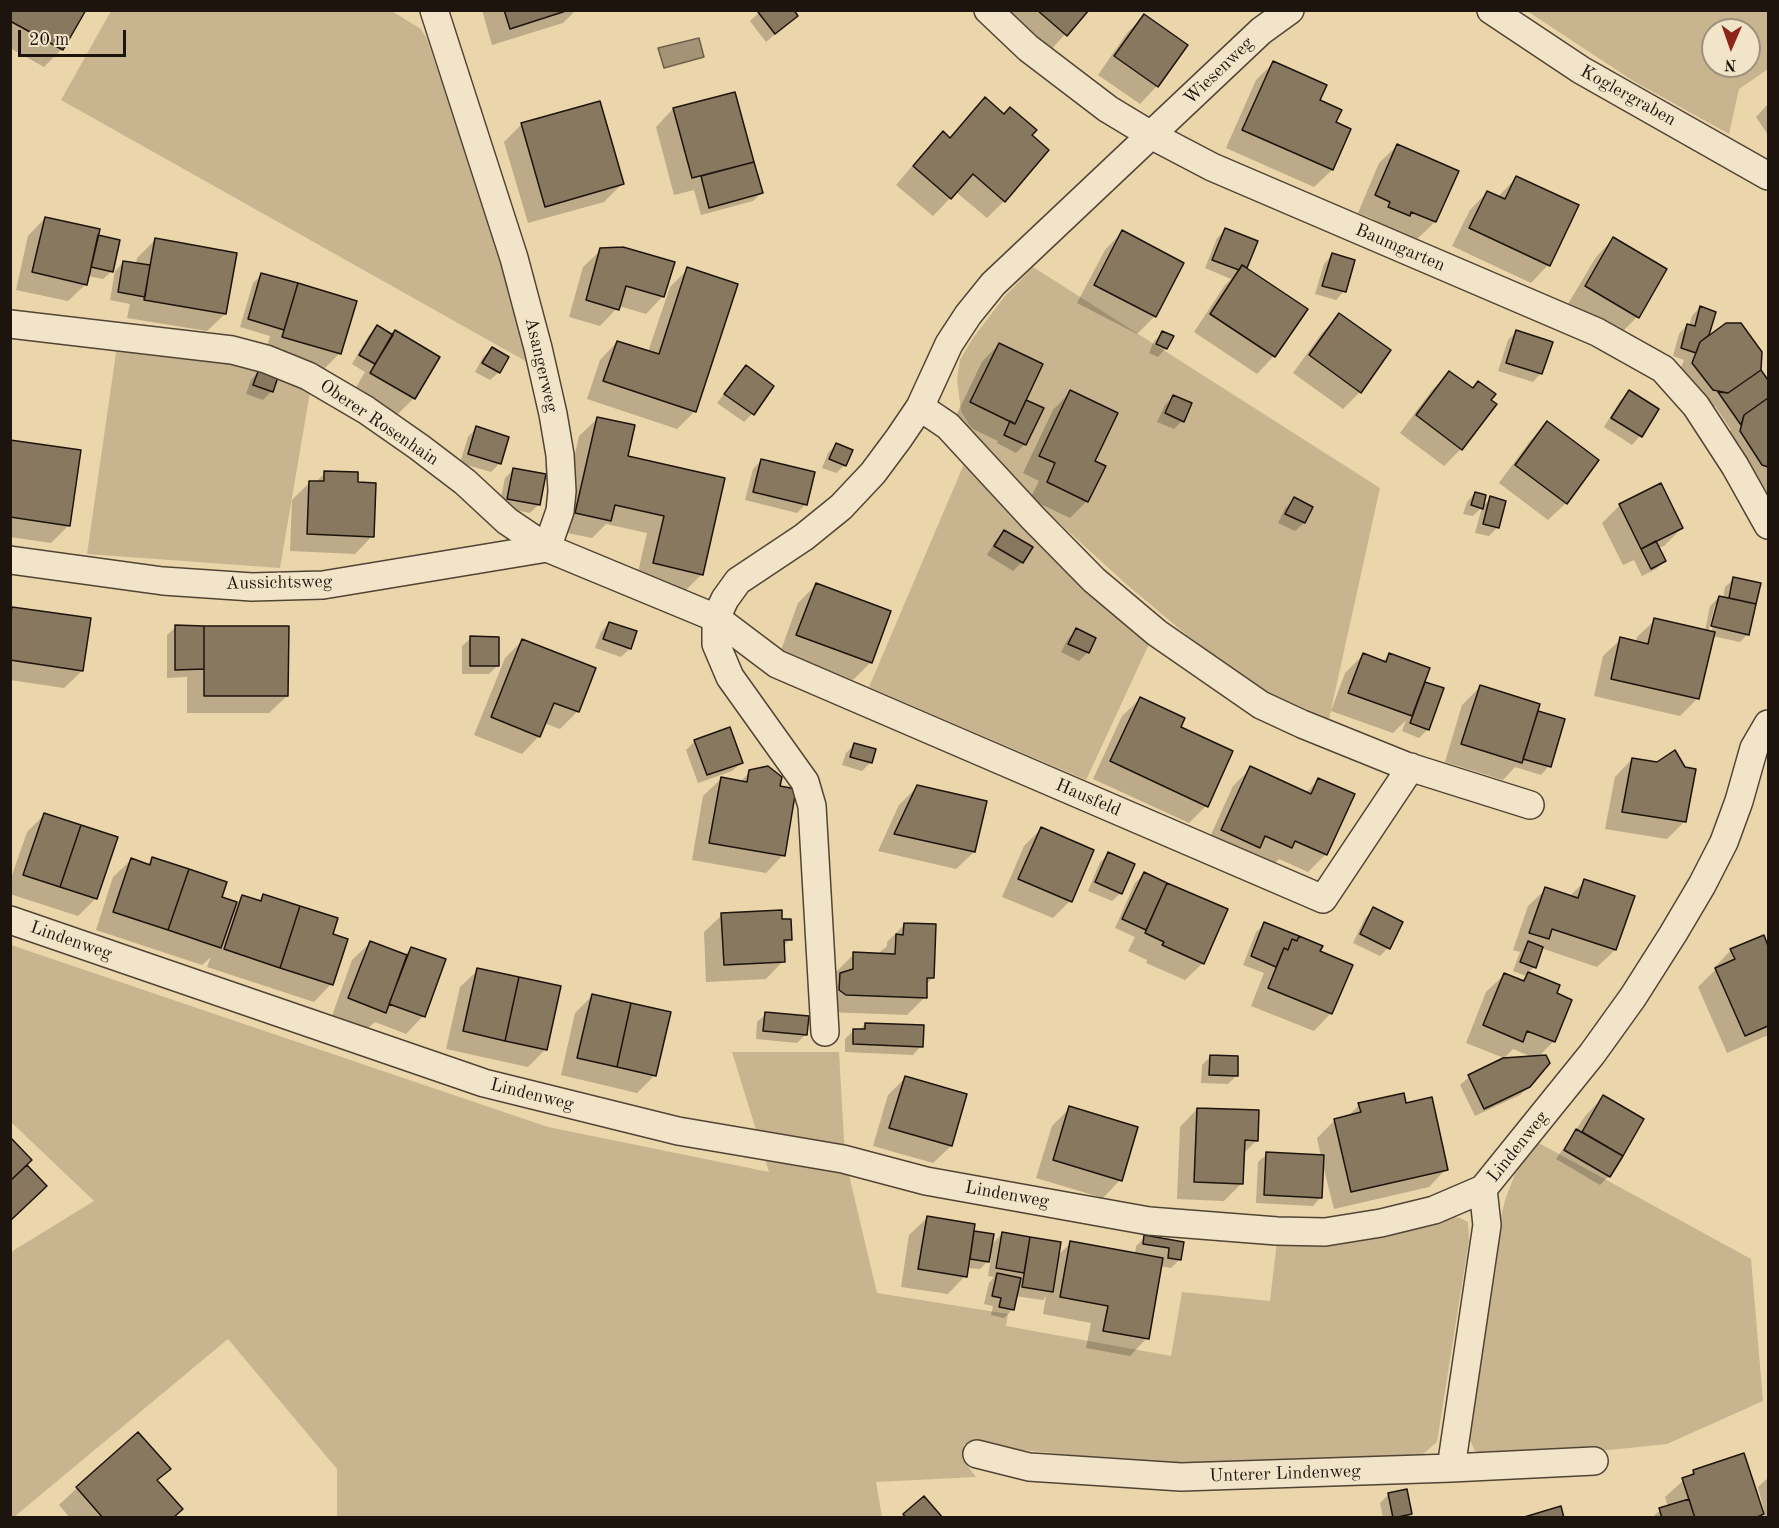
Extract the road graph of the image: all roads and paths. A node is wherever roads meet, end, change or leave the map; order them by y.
1 (434, 10) edge
2 (988, 10) edge
3 (1290, 10) edge
4 (1491, 10) edge
5 (1151, 135) junction
6 (1768, 176) edge
7 (10, 324) edge
8 (920, 407) junction
9 (1768, 525) edge
10 (547, 548) junction
11 (10, 560) edge
12 (716, 618) junction
13 (1768, 724) edge
14 (1411, 767) junction
15 (1530, 805) dead end
16 (10, 920) edge
17 (825, 1032) dead end
18 (1483, 1189) junction
19 (977, 1454) dead end
20 (1594, 1461) dead end
21 (1451, 1468) junction

1 - 10 street, Asangerweg
2 - 5 street, Baumgarten
3 - 5 street, Wiesenweg
4 - 6 street, Koglergraben
5 - 8 street, Wiesenweg
5 - 9 street, Baumgarten
7 - 10 street, Oberer Rosenhain
8 - 12 street, Wiesenweg
8 - 14 street
10 - 11 street, Aussichtsweg
10 - 12 street
12 - 14 street, Hausfeld
12 - 17 street
13 - 18 street, Lindenweg
14 - 15 street
16 - 18 street, Lindenweg
18 - 21 street
19 - 21 street, Unterer Lindenweg
20 - 21 street, Unterer Lindenweg

